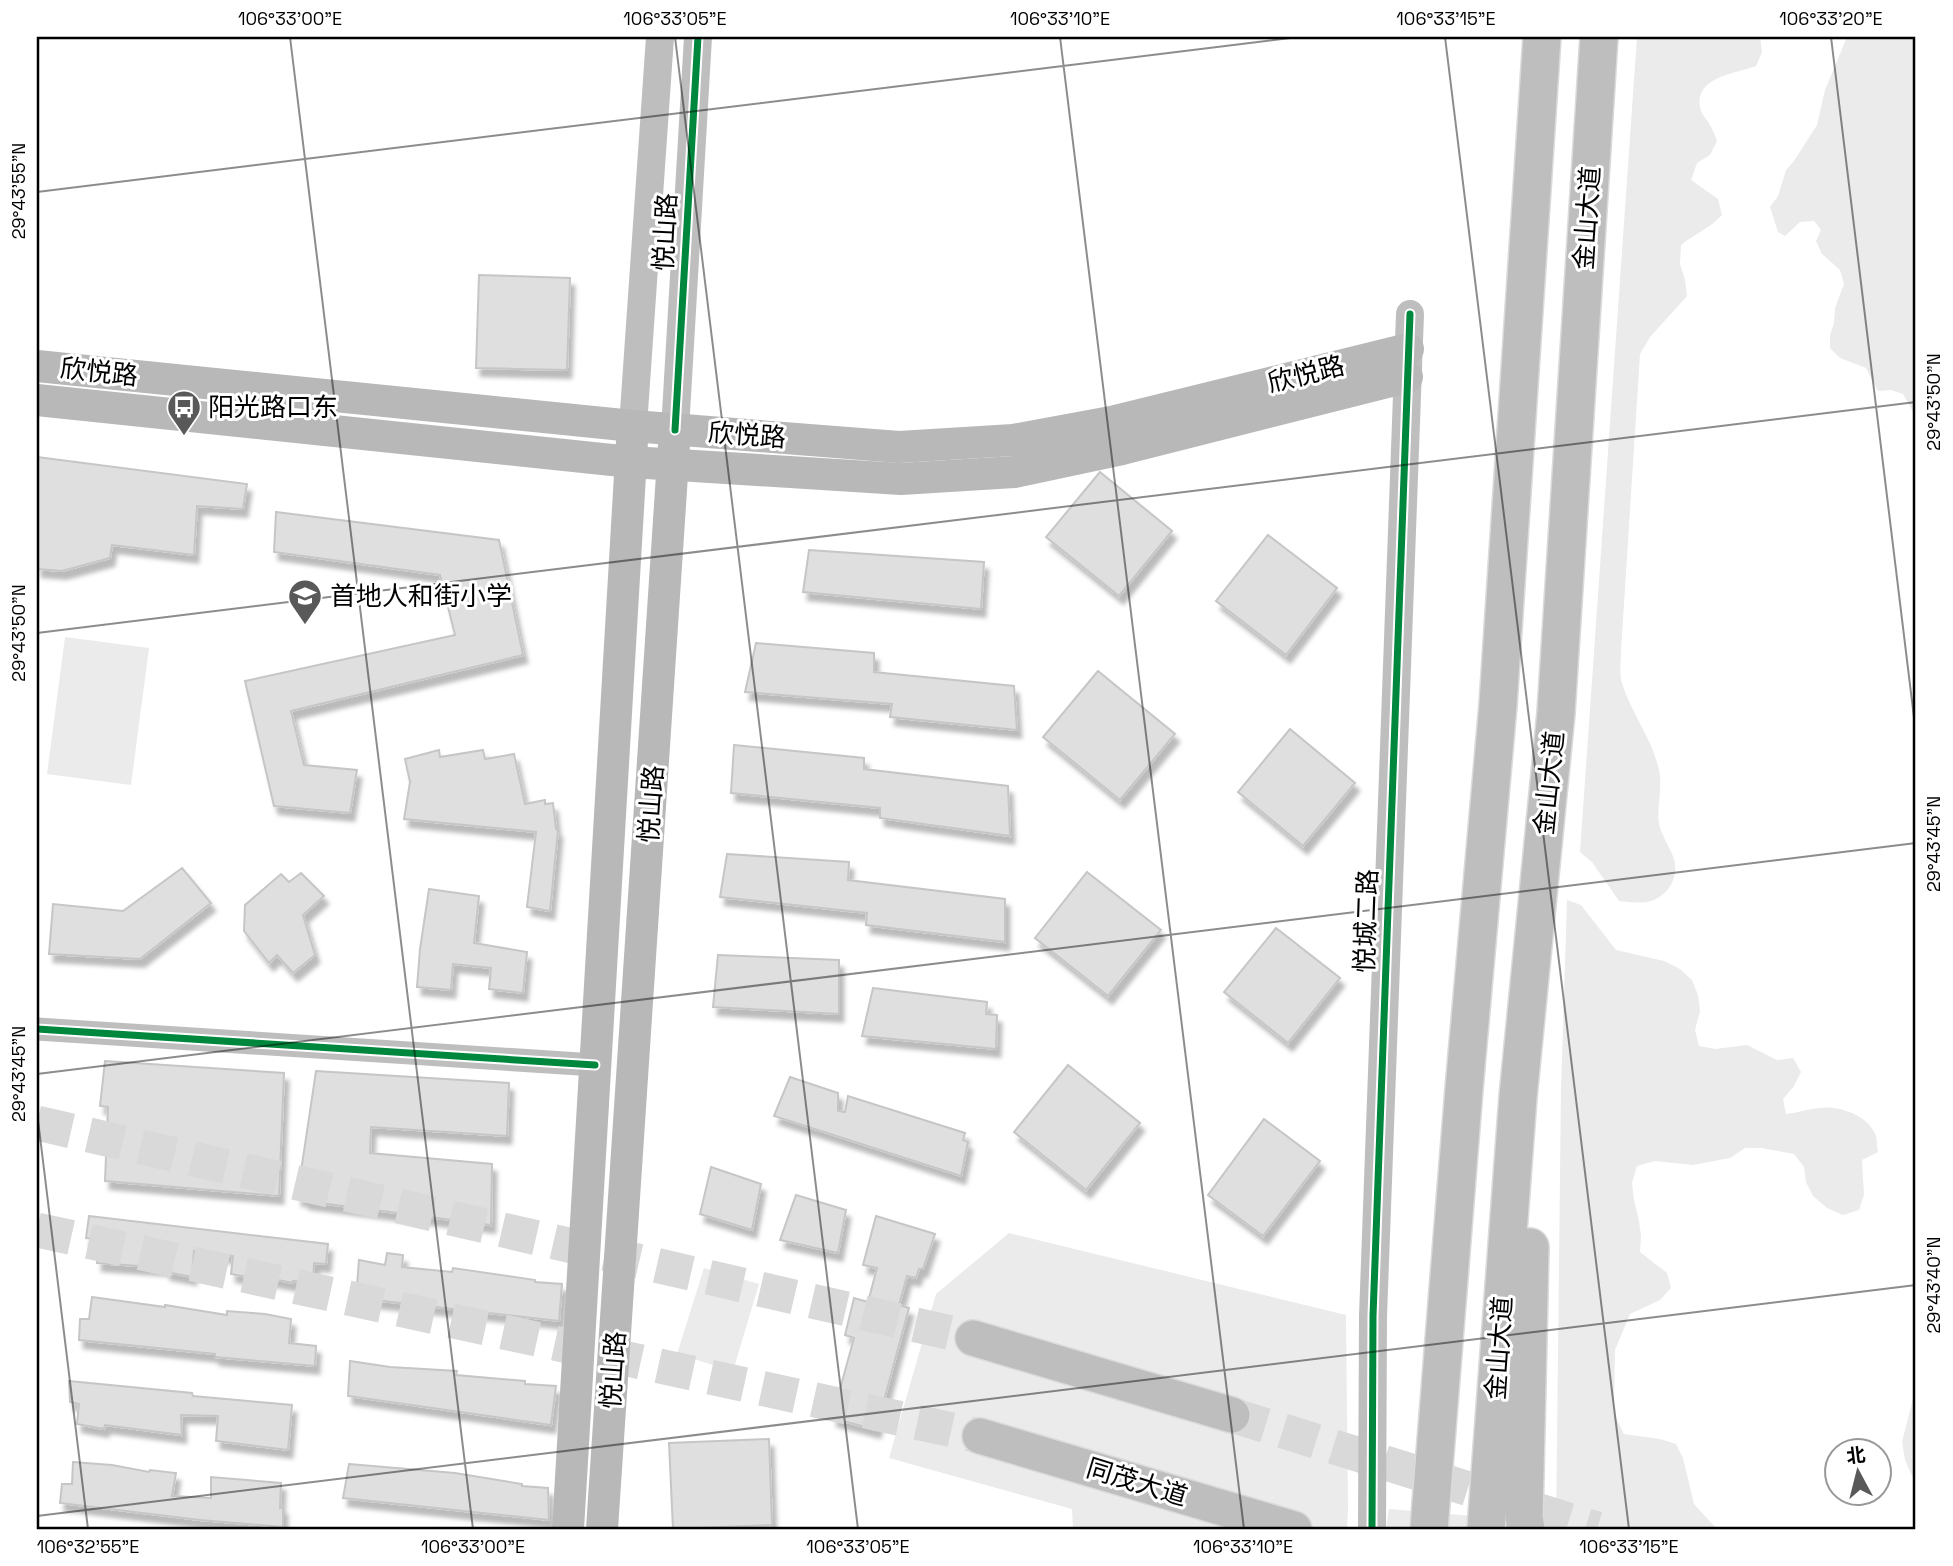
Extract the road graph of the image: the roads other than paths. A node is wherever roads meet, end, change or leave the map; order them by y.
1 (660, 37) edge
2 (698, 37) edge
3 (1532, 37) edge
4 (1542, 37) edge
5 (1599, 37) edge
6 (1539, 86) junction
7 (1410, 314) dead end
8 (1407, 363) junction
9 (37, 366) edge
10 (37, 400) edge
11 (633, 426) junction
12 (675, 429) junction
13 (631, 462) junction
14 (673, 465) junction
15 (37, 1029) edge
16 (595, 1065) junction
17 (1518, 1097) junction
18 (973, 1338) tunnel mouth
19 (1232, 1415) tunnel mouth
20 (980, 1437) tunnel mouth
21 (568, 1529) edge
22 (602, 1529) edge
23 (1294, 1529) edge
24 (1372, 1529) edge
25 (1429, 1529) edge
26 (1486, 1529) edge
27 (1526, 1529) edge

1 - 11 street, 悦山路
2 - 12 street, 悦山路
3 - 6 main road
4 - 6 highway
5 - 17 highway, 金山大道
6 - 25 highway
7 - 8 street, 悦城二路
8 - 12 main road, 欣悦路
8 - 14 main road, 欣悦路
8 - 24 street, 悦城二路
9 - 11 main road, 欣悦路
10 - 13 main road, 欣悦路
11 - 12 main road, 欣悦路
11 - 13 main road, 悦山路
12 - 14 main road, 悦山路
13 - 14 main road, 欣悦路
13 - 16 main road, 悦山路
14 - 22 main road, 悦山路
15 - 16 street
16 - 21 main road, 悦山路
17 - 26 highway, 金山大道
17 - 27 highway
18 - 19 main road
20 - 23 main road, 同茂大道

